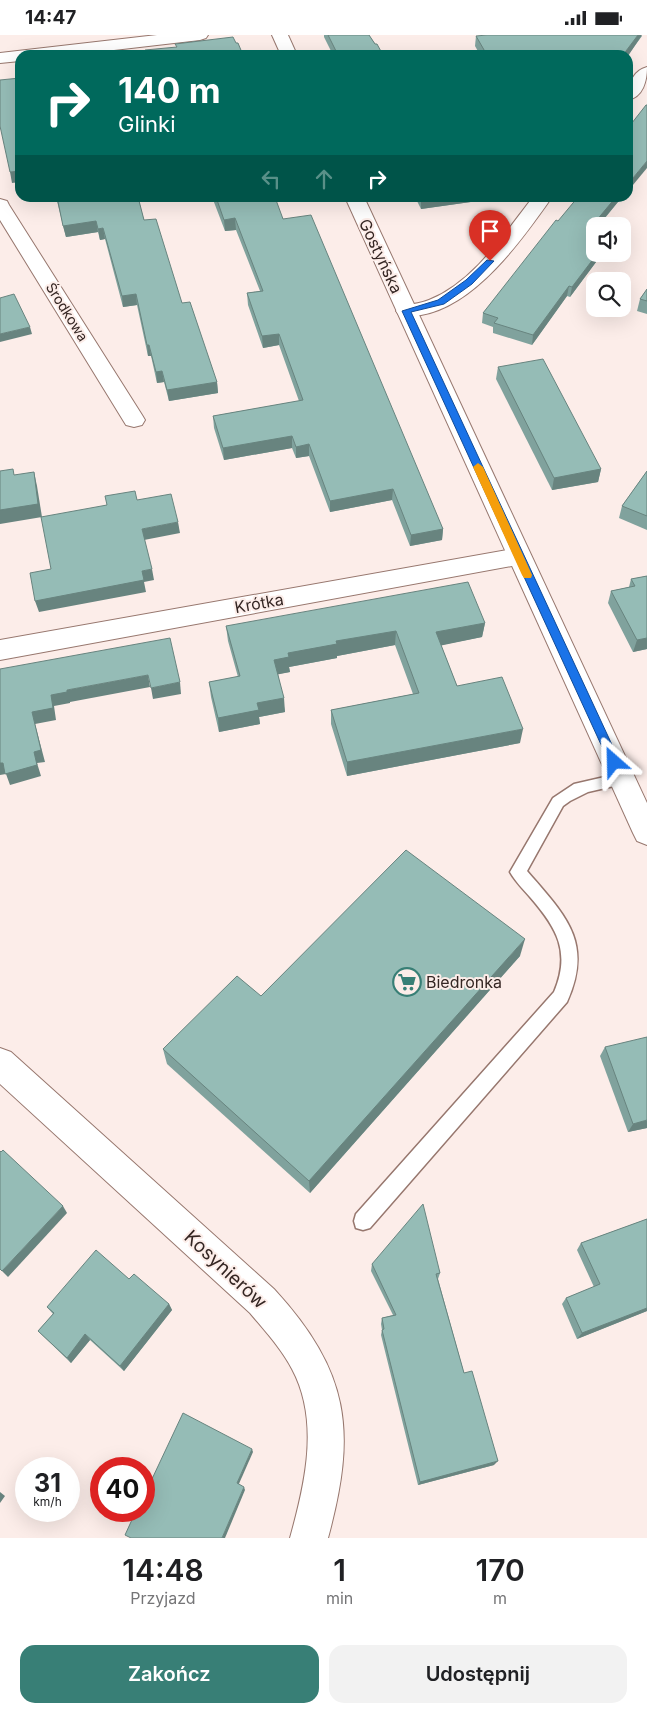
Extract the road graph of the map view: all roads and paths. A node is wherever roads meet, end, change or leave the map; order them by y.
1 (200, 35) edge
2 (280, 35) edge
3 (71, 50) edge
4 (287, 50) edge
5 (15, 56) edge
6 (0, 58) edge
7 (647, 71) edge
8 (633, 89) edge
9 (356, 202) edge
10 (539, 202) edge
11 (0, 205) edge
12 (406, 311) junction
13 (134, 420) dead end
14 (519, 557) junction
15 (0, 650) edge
16 (622, 779) junction
17 (647, 833) edge
18 (0, 1063) edge
19 (363, 1221) dead end
20 (309, 1538) edge

1 - 3 street
2 - 4 street
5 - 6 street
7 - 8 street
9 - 12 street, Gostyńska
10 - 12 street
11 - 13 street, Środkowa
12 - 14 street, Gostyńska
14 - 15 street, Krótka
14 - 16 street, Gostyńska
16 - 17 street, Gostyńska
16 - 19 lane
18 - 20 street, Kosynierów

